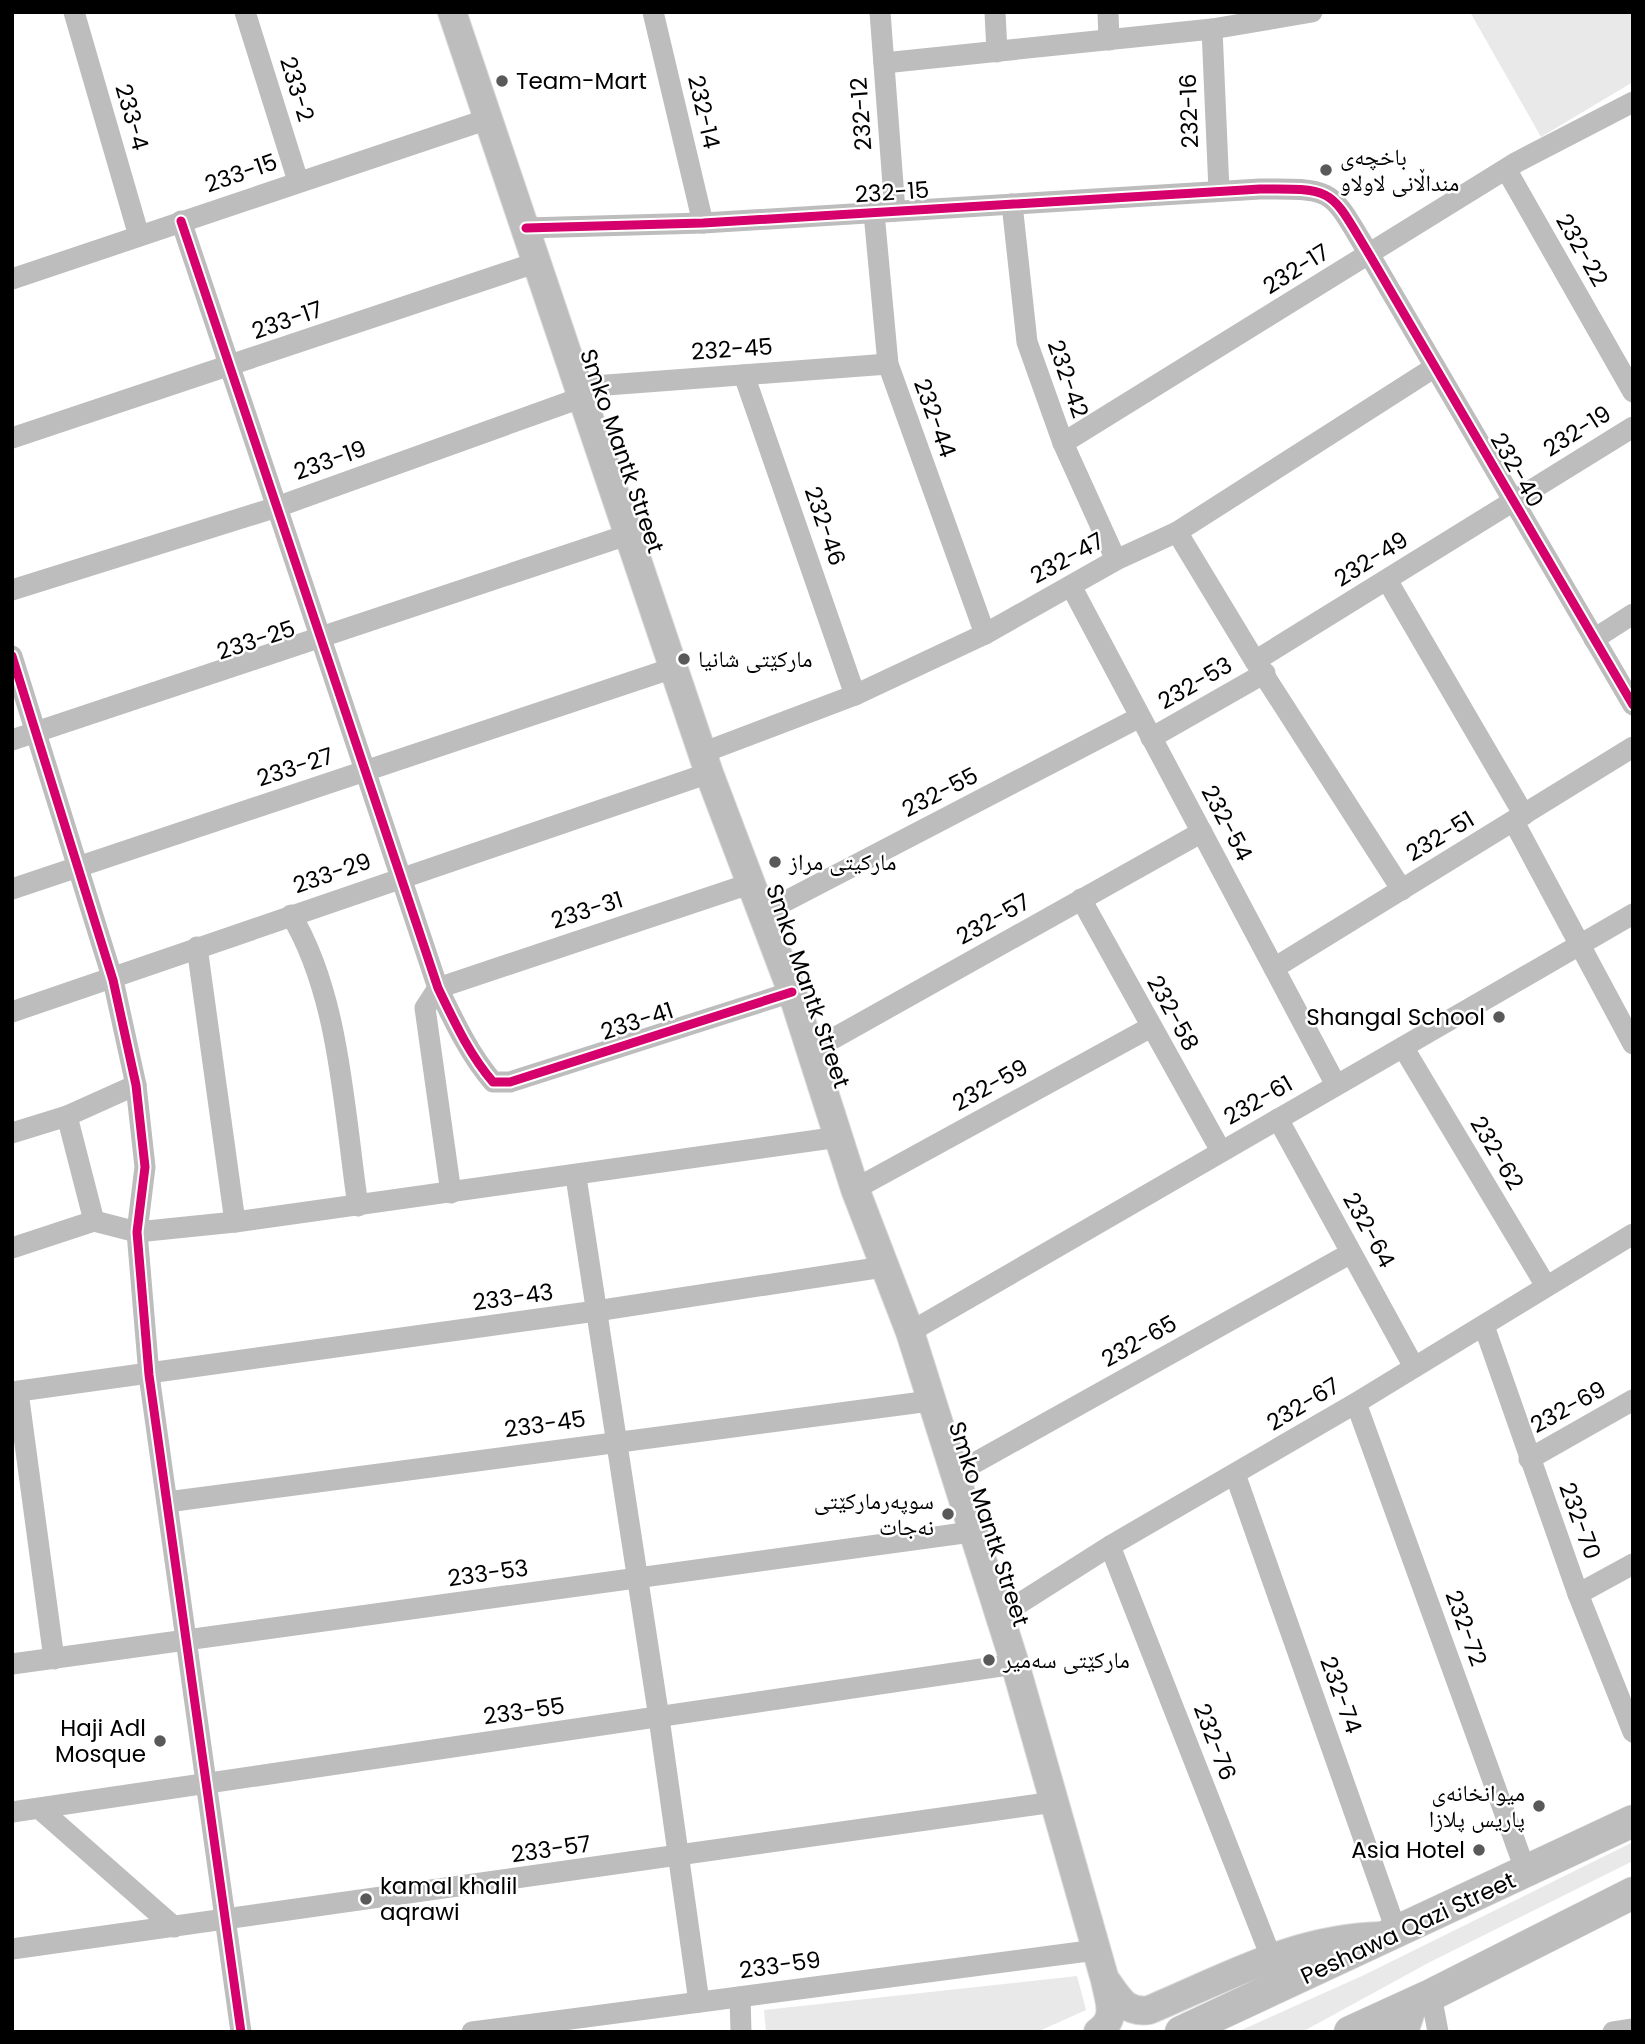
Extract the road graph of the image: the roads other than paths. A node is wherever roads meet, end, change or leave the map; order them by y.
1 (74, 12) edge
2 (246, 12) edge
3 (452, 12) edge
4 (653, 12) edge
5 (880, 12) edge
6 (995, 12) edge
7 (1108, 12) edge
8 (1312, 12) edge
9 (1212, 29) junction
10 (1109, 40) junction
11 (997, 52) junction
12 (884, 63) junction
13 (1633, 102) edge
14 (488, 119) junction
15 (1506, 170) junction
16 (298, 181) junction
17 (1219, 191) junction
18 (1012, 204) junction
19 (895, 211) junction
20 (874, 213) junction
21 (181, 222) junction
22 (703, 223) junction
23 (526, 228) junction
24 (139, 236) junction
25 (1369, 254) junction
26 (538, 262) junction
27 (12, 279) edge
28 (888, 364) junction
29 (230, 367) junction
30 (1435, 367) junction
31 (744, 374) junction
32 (582, 392) junction
33 (1633, 393) edge
34 (1633, 427) edge
35 (12, 438) edge
36 (1063, 443) junction
37 (1513, 501) junction
38 (277, 507) junction
39 (1177, 532) junction
40 (630, 534) junction
41 (1116, 560) junction
42 (1387, 580) junction
43 (1070, 586) junction
44 (12, 590) edge
45 (1633, 614) edge
46 (985, 634) junction
47 (321, 639) junction
48 (1594, 639) junction
49 (12, 656) edge
50 (1260, 667) junction
51 (673, 668) junction
52 (855, 695) junction
53 (1633, 705) edge
54 (1140, 717) junction
55 (35, 733) junction
56 (1151, 738) junction
57 (12, 740) edge
58 (1633, 747) edge
59 (705, 763) junction
60 (363, 772) junction
61 (1519, 819) junction
62 (1202, 832) junction
63 (77, 867) junction
64 (401, 878) junction
65 (752, 883) junction
66 (12, 889) edge
67 (1402, 890) junction
68 (1081, 900) junction
69 (763, 913) junction
70 (1633, 914) edge
71 (292, 915) junction
72 (1578, 945) junction
73 (197, 947) junction
74 (1274, 968) junction
75 (113, 980) junction
76 (438, 988) junction
77 (792, 992) junction
78 (12, 1012) edge
79 (1151, 1027) junction
80 (1633, 1044) edge
81 (1403, 1047) junction
82 (811, 1051) junction
83 (136, 1084) junction
84 (1336, 1085) junction
85 (67, 1116) junction
86 (1278, 1119) junction
87 (12, 1133) edge
88 (839, 1138) junction
89 (1221, 1152) junction
90 (576, 1177) junction
91 (855, 1189) junction
92 (451, 1193) junction
93 (358, 1206) junction
94 (94, 1220) junction
95 (235, 1222) junction
96 (137, 1232) junction
97 (1633, 1234) edge
98 (12, 1248) edge
99 (1351, 1252) junction
100 (883, 1267) junction
101 (1546, 1286) junction
102 (596, 1311) junction
103 (1484, 1326) junction
104 (910, 1332) junction
105 (1414, 1367) junction
106 (149, 1375) junction
107 (15, 1392) edge
108 (1633, 1400) edge
109 (930, 1401) junction
110 (1356, 1403) junction
111 (615, 1441) junction
112 (1529, 1459) junction
113 (1235, 1474) junction
114 (953, 1475) junction
115 (167, 1502) junction
116 (971, 1532) junction
117 (1110, 1546) junction
118 (1633, 1564) edge
119 (636, 1579) junction
120 (1578, 1594) junction
121 (998, 1617) junction
122 (186, 1640) junction
123 (54, 1659) junction
124 (12, 1664) edge
125 (1015, 1664) junction
126 (659, 1718) junction
127 (1633, 1732) edge
128 (208, 1783) junction
129 (1054, 1802) junction
130 (40, 1809) junction
131 (12, 1812) edge
132 (1633, 1821) edge
133 (677, 1858) junction
134 (1527, 1872) junction
135 (1633, 1893) edge
136 (225, 1920) junction
137 (174, 1927) junction
138 (1394, 1934) junction
139 (12, 1949) edge
140 (1096, 1950) junction
141 (1271, 1957) junction
142 (1105, 1980) junction
143 (740, 1997) junction
144 (1423, 1999) junction
145 (699, 2002) junction
146 (1633, 2029) edge
147 (1356, 2030) edge
148 (241, 2032) edge
149 (472, 2032) edge
150 (741, 2032) edge
151 (1098, 2032) edge
152 (1181, 2032) edge
153 (1404, 2032) edge
154 (1438, 2032) edge
155 (1613, 2032) edge

1 - 24 street, 233-4
2 - 16 street, 233-2
3 - 14 main road, Smko Mantk Street
4 - 22 street, 232-14
5 - 12 street, 232-12
6 - 11 street
7 - 10 street
8 - 9 street
9 - 10 street
9 - 17 street, 232-16
10 - 11 street
11 - 12 street
12 - 19 street, 232-12
13 - 15 street, 232-17
14 - 16 street, 233-15
14 - 23 main road, Smko Mantk Street
15 - 25 street, 232-17
15 - 33 street, 232-22
16 - 21 street, 233-15
17 - 18 street, 232-15
17 - 25 street, 232-15
18 - 19 street, 232-15
18 - 36 street, 232-42
19 - 20 street, 232-15
20 - 22 street, 232-15
20 - 28 street, 232-44
21 - 24 street, 233-15
21 - 29 street
22 - 23 street, 232-15
23 - 26 main road, Smko Mantk Street
24 - 27 street, 233-15
25 - 30 street, 232-40
25 - 36 street, 232-17
26 - 29 street, 233-17
26 - 32 main road, Smko Mantk Street
28 - 31 street, 232-45
28 - 46 street, 232-44
29 - 35 street, 233-17
29 - 38 street
30 - 37 street, 232-40
30 - 39 street, 232-47
31 - 32 street, 232-45
31 - 52 street, 232-46
32 - 38 street, 233-19
32 - 40 main road, Smko Mantk Street
34 - 37 street, 232-19
36 - 41 street, 232-42
37 - 42 street, 232-49
37 - 48 street, 232-40
38 - 44 street, 233-19
38 - 47 street
39 - 41 street, 232-47
39 - 50 street
40 - 47 street, 233-25
40 - 51 main road, Smko Mantk Street
41 - 43 street, 232-47
42 - 50 street, 232-49
42 - 61 street
43 - 46 street, 232-47
43 - 54 street, 232-54
45 - 48 street
46 - 52 street, 232-47
47 - 55 street, 233-25
47 - 60 street
48 - 53 street, 232-40
49 - 55 street
50 - 56 street, 232-53
50 - 67 street
51 - 59 main road, Smko Mantk Street
51 - 60 street, 233-27
52 - 59 street, 232-47
54 - 56 street, 232-54
54 - 69 street, 232-55
55 - 57 street, 233-25
55 - 63 street
56 - 62 street, 232-54
58 - 61 street, 232-51
59 - 64 street, 233-29
59 - 65 main road, Smko Mantk Street
60 - 63 street, 233-27
60 - 64 street
61 - 67 street, 232-51
61 - 72 street
62 - 68 street, 232-57
62 - 74 street, 232-54
63 - 66 street, 233-27
63 - 75 street
64 - 71 street, 233-29
64 - 76 street
65 - 69 main road, Smko Mantk Street
65 - 76 street, 233-31
67 - 74 street, 232-51
68 - 79 street, 232-58
68 - 82 street, 232-57
69 - 77 main road, Smko Mantk Street
70 - 72 street, 232-61
71 - 73 street, 233-29
71 - 93 street
72 - 80 street
72 - 81 street, 232-61
73 - 75 street, 233-29
73 - 95 street
74 - 84 street, 232-54
75 - 78 street, 233-29
75 - 83 street
76 - 77 street, 233-41
76 - 92 street
77 - 82 main road, Smko Mantk Street
79 - 89 street, 232-58
79 - 91 street, 232-59
81 - 84 street, 232-61
81 - 101 street, 232-62
82 - 88 main road, Smko Mantk Street
83 - 85 street
83 - 96 street
84 - 86 street, 232-61
85 - 87 street
85 - 94 street
86 - 89 street, 232-61
86 - 99 street, 232-64
88 - 90 street
88 - 91 main road, Smko Mantk Street
89 - 104 street, 232-61
90 - 92 street
90 - 102 street
91 - 100 main road, Smko Mantk Street
92 - 93 street
93 - 95 street
94 - 96 street
94 - 98 street
95 - 96 street
96 - 106 street
97 - 101 street, 232-67
99 - 105 street, 232-64
99 - 114 street, 232-65
100 - 102 street, 233-43
100 - 104 main road, Smko Mantk Street
101 - 103 street, 232-67
102 - 106 street, 233-43
102 - 111 street
103 - 105 street, 232-67
103 - 112 street, 232-70
104 - 109 main road, Smko Mantk Street
105 - 110 street, 232-67
106 - 107 street, 233-43
106 - 115 street
107 - 123 street
108 - 112 street, 232-69
109 - 111 street, 233-45
109 - 114 main road, Smko Mantk Street
110 - 113 street, 232-67
110 - 134 street, 232-72
111 - 115 street, 233-45
111 - 119 street
112 - 120 street, 232-70
113 - 117 street, 232-67
113 - 138 street, 232-74
114 - 116 main road, Smko Mantk Street
115 - 122 street
116 - 119 street, 233-53
116 - 121 main road, Smko Mantk Street
117 - 121 street, 232-67
117 - 141 street, 232-76
118 - 120 street
119 - 122 street, 233-53
119 - 126 street
120 - 127 street, 232-70
121 - 125 main road, Smko Mantk Street
122 - 123 street, 233-53
122 - 128 street
123 - 124 street, 233-53
125 - 126 street, 233-55
125 - 129 main road, Smko Mantk Street
126 - 128 street, 233-55
126 - 133 street
128 - 130 street, 233-55
128 - 136 street
129 - 133 street, 233-57
129 - 140 main road, Smko Mantk Street
130 - 131 street, 233-55
130 - 137 street
132 - 134 highway, Peshawa Qazi Street
133 - 136 street, 233-57
133 - 145 street
134 - 138 highway, Peshawa Qazi Street
135 - 144 highway
136 - 137 street, 233-57
136 - 148 street
137 - 139 street, 233-57
138 - 141 main road, Smko Mantk Street
138 - 152 highway, Peshawa Qazi Street
140 - 142 main road, Smko Mantk Street
140 - 143 street, 233-59
141 - 142 main road, Smko Mantk Street
142 - 151 main road, Smko Mantk Street
143 - 145 street, 233-59
143 - 150 street
144 - 147 highway
144 - 153 main road
144 - 154 street
145 - 149 street, 233-59
146 - 155 street

